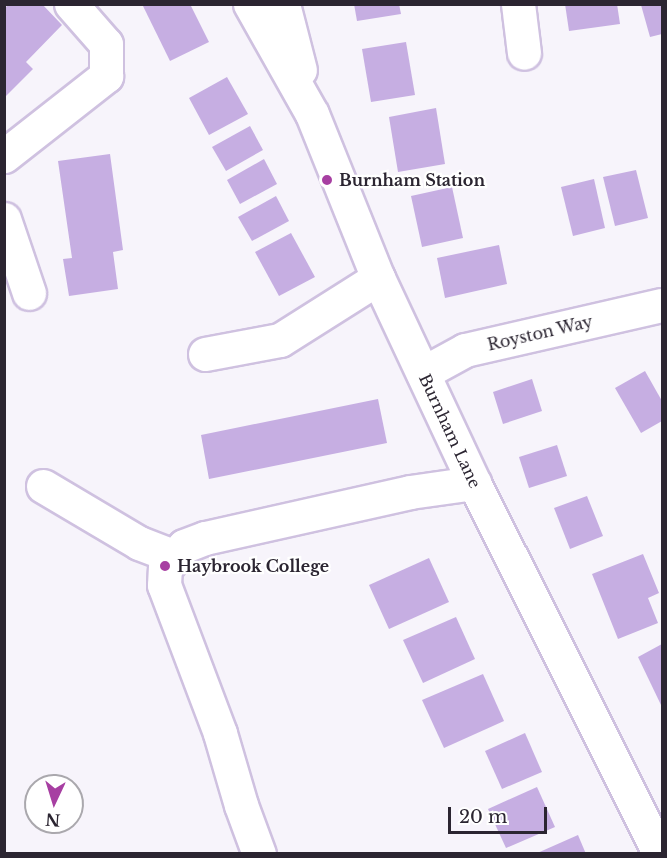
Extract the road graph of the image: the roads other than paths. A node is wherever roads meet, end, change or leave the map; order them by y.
1 (71, 4) edge
2 (250, 4) edge
3 (283, 4) edge
4 (518, 4) edge
5 (524, 53) dead end
6 (312, 114) junction
7 (4, 156) edge
8 (4, 219) edge
9 (378, 278) junction
10 (29, 293) dead end
11 (663, 305) edge
12 (205, 354) dead end
13 (423, 373) junction
14 (474, 483) junction
15 (43, 486) dead end
16 (173, 556) junction
17 (259, 854) edge
18 (660, 854) edge

1 - 7 street
2 - 6 street, Burnham Lane
3 - 6 street
4 - 5 street
6 - 9 street, Burnham Lane
8 - 10 street
9 - 12 street
9 - 13 street, Burnham Lane
11 - 13 street, Royston Way
13 - 14 street, Burnham Lane
14 - 16 street
14 - 18 street, Burnham Lane
15 - 16 street
16 - 17 street

